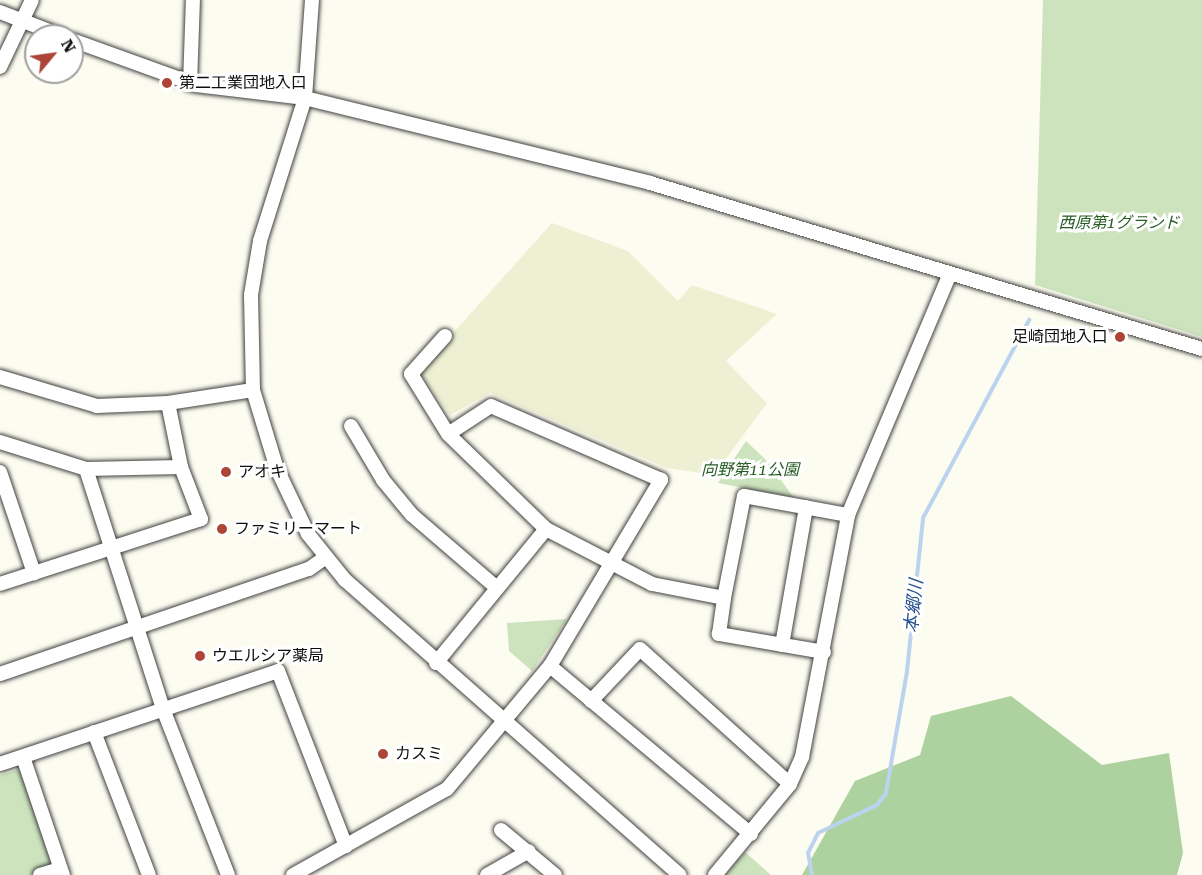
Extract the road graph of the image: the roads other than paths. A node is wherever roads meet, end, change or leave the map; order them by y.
1 (32, 0) edge
2 (193, 0) edge
3 (312, 0) edge
4 (0, 12) edge
5 (21, 19) junction
6 (33, 24) edge
7 (84, 44) edge
8 (0, 67) edge
9 (190, 84) junction
10 (305, 99) junction
11 (950, 274) junction
12 (444, 336) dead end
13 (1202, 349) edge
14 (0, 376) edge
15 (253, 390) junction
16 (168, 403) junction
17 (351, 426) dead end
18 (448, 434) junction
19 (0, 442) edge
20 (181, 467) junction
21 (86, 469) junction
22 (0, 472) edge
23 (806, 507) junction
24 (848, 515) junction
25 (546, 529) junction
26 (111, 548) junction
27 (325, 558) junction
28 (612, 561) junction
29 (34, 573) junction
30 (0, 584) edge
31 (496, 588) junction
32 (724, 598) junction
33 (137, 628) junction
34 (782, 645) junction
35 (824, 652) junction
36 (436, 663) junction
37 (550, 666) junction
38 (0, 674) edge
39 (591, 701) junction
40 (163, 709) junction
41 (504, 722) junction
42 (94, 732) junction
43 (23, 757) junction
44 (0, 764) edge
45 (790, 784) junction
46 (501, 830) dead end
47 (751, 834) junction
48 (346, 846) junction
49 (529, 850) junction
50 (62, 872) edge
51 (40, 875) edge
52 (148, 875) edge
53 (228, 875) edge
54 (293, 875) edge
55 (487, 875) edge
56 (555, 875) edge
57 (680, 875) edge
58 (715, 875) edge

1 - 5 street
2 - 9 street
3 - 10 street
4 - 5 street
5 - 6 street
5 - 8 street
7 - 9 street
9 - 10 street
10 - 11 street
10 - 15 street
11 - 13 street
11 - 24 street
12 - 18 street
14 - 16 street
15 - 16 street
15 - 27 street
16 - 20 street
17 - 31 street
18 - 25 street
18 - 28 street
19 - 21 street
20 - 21 street
20 - 26 street
21 - 26 street
22 - 29 street
23 - 24 street
23 - 32 street
23 - 34 street
24 - 35 street
25 - 28 street
25 - 31 street
26 - 29 street
26 - 33 street
27 - 33 street
27 - 36 street
28 - 32 street
28 - 37 street
29 - 30 street
31 - 36 street
32 - 34 street
33 - 38 street
33 - 40 street
34 - 35 street
35 - 45 street
36 - 41 street
37 - 39 street
37 - 41 street
39 - 45 street
39 - 47 street
40 - 42 street
40 - 48 street
40 - 53 street
41 - 48 street
41 - 57 street
42 - 43 street
42 - 52 street
43 - 44 street
43 - 50 street
45 - 47 street
46 - 49 street
47 - 58 street
48 - 54 street
49 - 55 street
49 - 56 street
50 - 51 street

